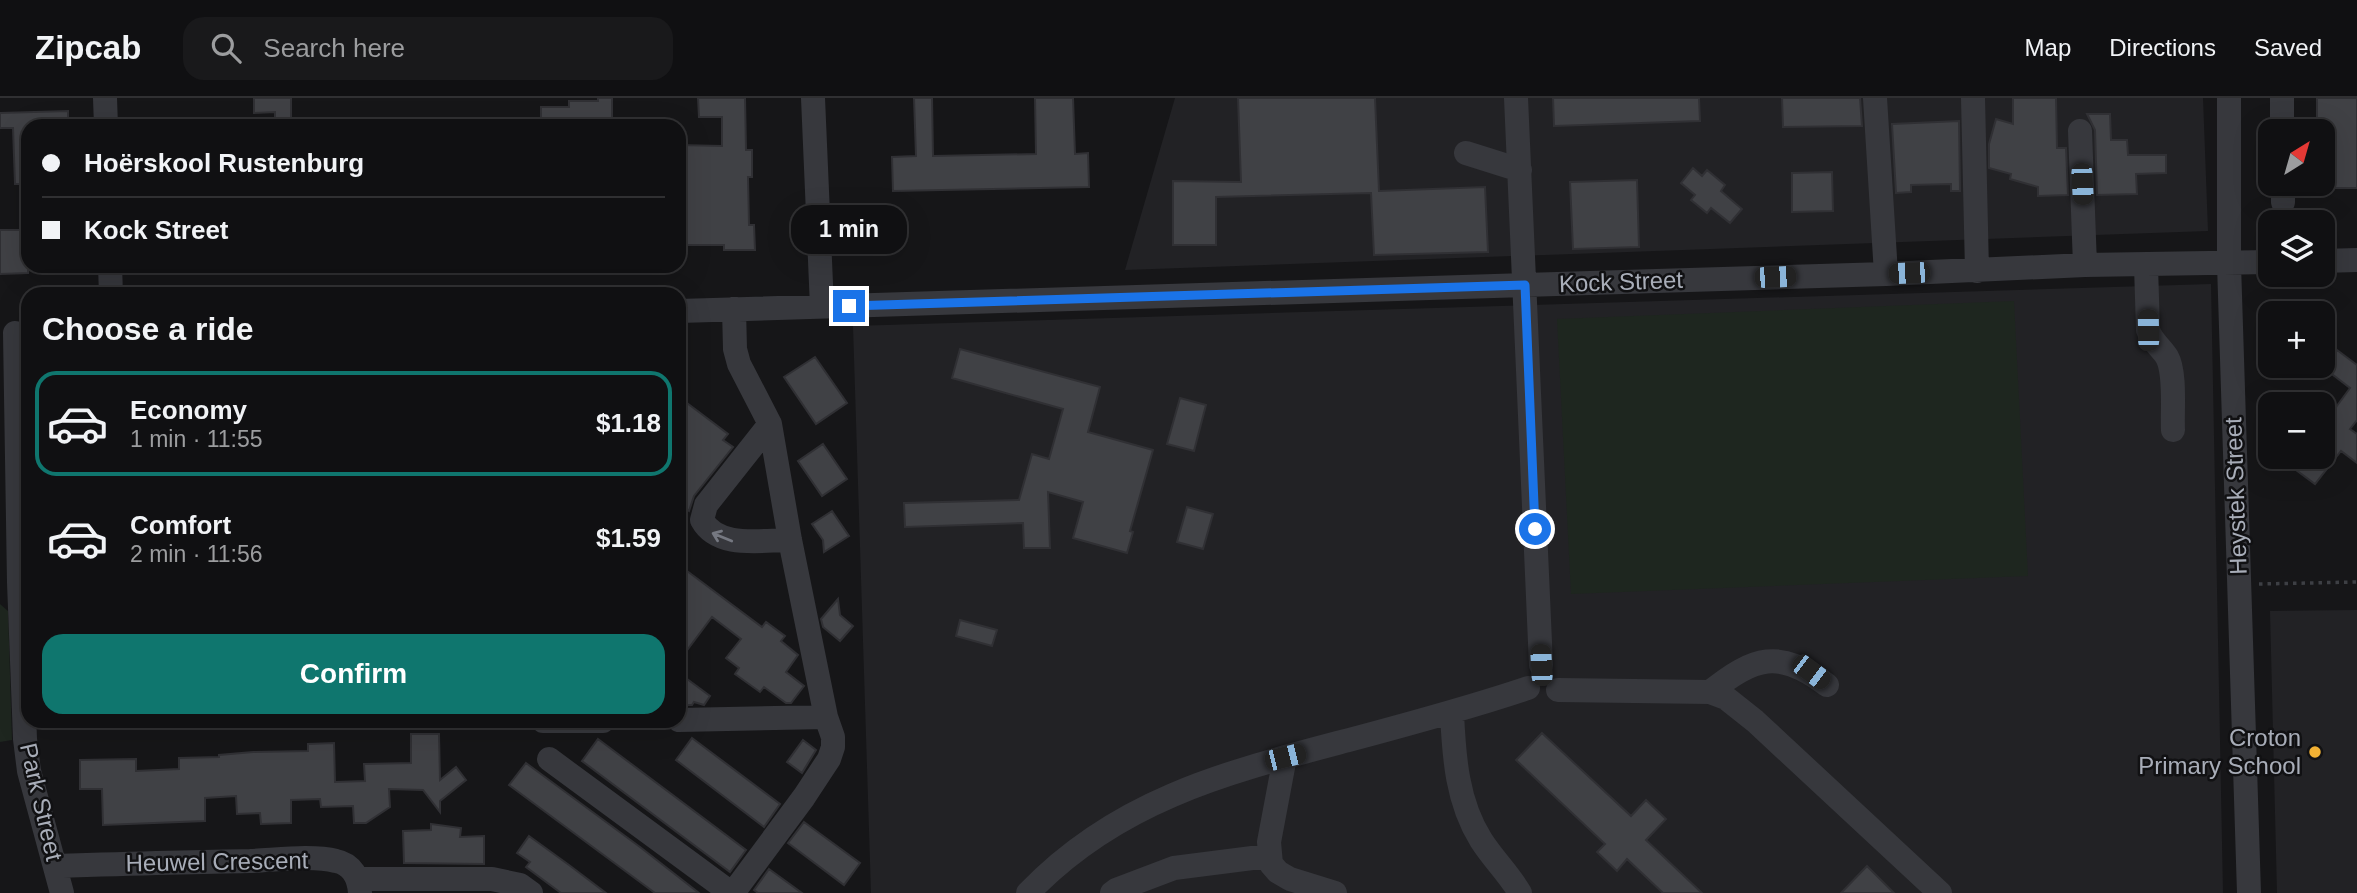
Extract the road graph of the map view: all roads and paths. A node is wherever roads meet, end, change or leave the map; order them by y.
1 (105, 98) edge
2 (813, 98) edge
3 (1516, 98) edge
4 (1875, 98) edge
5 (1973, 98) edge
6 (2229, 98) edge
7 (2282, 98) edge
8 (106, 119) edge
9 (2282, 119) edge
10 (2080, 131) dead end
11 (1466, 153) dead end
12 (1520, 170) junction
13 (2357, 260) edge
14 (2335, 261) edge
15 (2258, 263) edge
16 (2228, 264) junction
17 (2085, 265) junction
18 (2146, 266) junction
19 (1977, 271) junction
20 (1886, 274) junction
21 (1525, 285) junction
22 (822, 307) junction
23 (734, 309) junction
24 (686, 311) edge
25 (14, 333) edge
26 (8, 413) edge
27 (769, 424) junction
28 (2173, 430) dead end
29 (9, 512) edge
30 (790, 540) junction
31 (9, 582) edge
32 (2357, 582) edge
33 (2239, 585) junction
34 (1541, 665) junction
35 (1827, 685) dead end
36 (21, 687) edge
37 (1528, 688) junction
38 (1558, 690) junction
39 (1710, 692) junction
40 (1451, 713) junction
41 (826, 717) junction
42 (686, 719) edge
43 (25, 728) edge
44 (1285, 757) junction
45 (549, 759) dead end
46 (1268, 856) junction
47 (55, 866) junction
48 (359, 886) edge
49 (62, 893) edge
50 (530, 893) edge
51 (732, 893) edge
52 (1028, 893) edge
53 (1112, 893) edge
54 (1335, 893) edge
55 (1520, 893) edge
56 (1940, 893) edge
57 (2249, 893) edge

1 - 8 street
2 - 22 street
3 - 12 street
4 - 20 street
5 - 19 street
6 - 16 street, Heystek Street
7 - 9 street
10 - 17 street
11 - 12 street
12 - 21 street
13 - 14 street
15 - 16 street, Kock Street
16 - 18 street, Kock Street
16 - 33 street, Heystek Street
17 - 18 street, Kock Street
17 - 19 street, Kock Street
18 - 28 street
19 - 20 street, Kock Street
20 - 21 street, Kock Street
21 - 22 street, Kock Street
21 - 34 street
22 - 23 street, Kock Street
23 - 24 street, Kock Street
23 - 27 street
25 - 26 street, Park Street
26 - 29 street, Park Street
27 - 30 street
30 -> 27 street
29 - 31 street, Park Street
30 - 41 street
31 - 36 street, Park Street
32 - 33 path
33 - 57 street, Heystek Street
34 - 37 street
34 - 38 street
35 - 39 street
37 - 38 street
37 - 40 street
38 - 39 street
39 - 56 street
40 - 44 street
40 - 55 street
41 - 42 street
41 - 51 street
43 - 47 street, Park Street
44 - 46 street
44 - 52 street
45 - 51 street
46 - 53 street
46 - 54 street
47 - 48 street, Heuwel Crescent
47 - 49 street, Park Street
48 - 50 street

